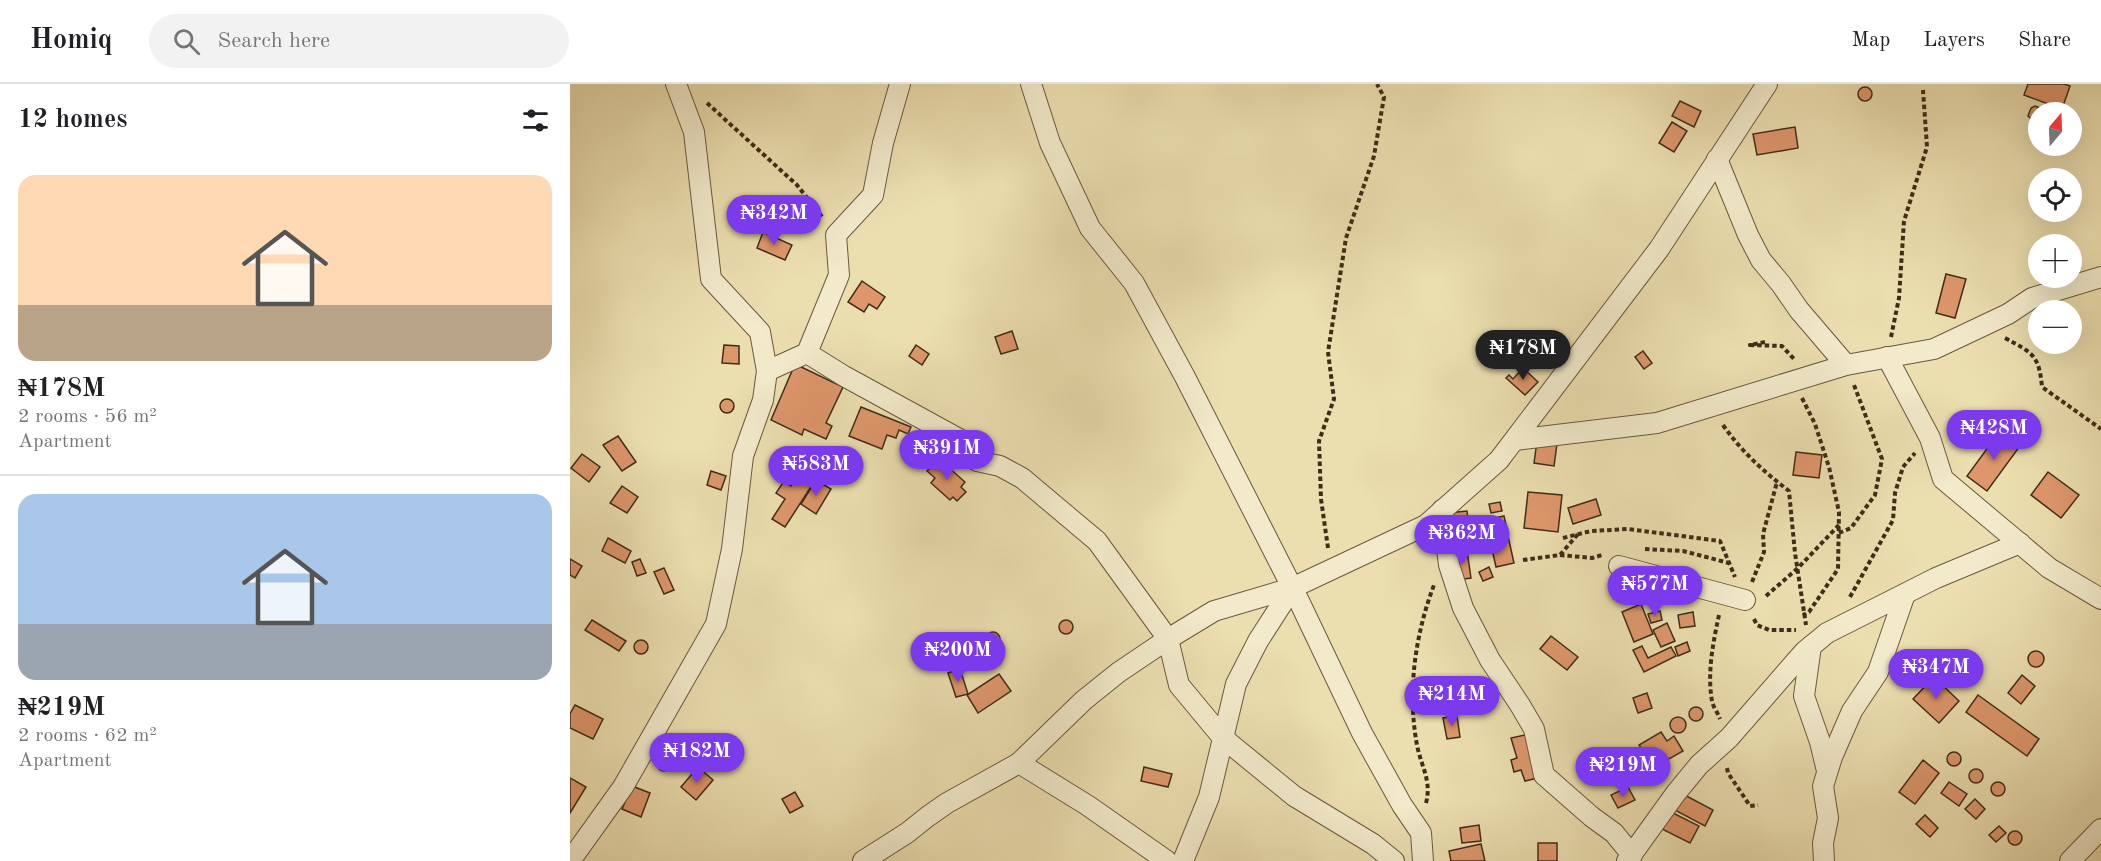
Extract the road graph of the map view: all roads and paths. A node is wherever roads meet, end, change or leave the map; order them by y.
1 (676, 84) edge
2 (900, 84) edge
3 (1031, 84) edge
4 (1377, 84) edge
5 (1767, 84) edge
6 (1923, 90) dead end
7 (700, 97) dead end
8 (1717, 159) junction
9 (836, 235) junction
10 (2101, 277) edge
11 (1984, 325) junction
12 (1765, 342) dead end
13 (807, 353) junction
14 (1887, 357) junction
15 (1846, 365) junction
16 (767, 371) junction
17 (1794, 381) junction
18 (1714, 405) junction
19 (2101, 429) edge
20 (1515, 440) junction
21 (1933, 447) junction
22 (1777, 482) junction
23 (1442, 510) junction
24 (1839, 525) junction
25 (1578, 534) junction
26 (1839, 534) junction
27 (1563, 538) dead end
28 (2020, 543) junction
29 (1523, 560) dead end
30 (1619, 566) dead end
31 (1798, 568) junction
32 (1331, 569) junction
33 (1435, 580) dead end
34 (1292, 588) junction
35 (1905, 594) junction
36 (1739, 597) junction
37 (2101, 599) edge
38 (1846, 603) dead end
39 (1803, 615) junction
40 (1809, 638) junction
41 (1167, 639) junction
42 (1223, 738) junction
43 (1723, 743) junction
44 (1019, 764) junction
45 (1827, 773) junction
46 (1429, 794) dead end
47 (1758, 805) dead end
48 (2101, 829) edge
49 (1629, 858) edge
50 (570, 861) edge
51 (863, 861) edge
52 (1167, 861) edge
53 (1183, 861) edge
54 (1394, 861) edge
55 (1424, 861) edge
56 (1824, 861) edge
57 (2070, 861) edge

1 - 16 street
2 - 9 street
3 - 34 street
4 - 32 path
5 - 8 street
6 - 14 path
7 - 9 path
8 - 15 street
8 - 20 street
9 - 13 street
10 - 11 street
11 - 14 street
11 - 19 path
12 - 17 path
13 - 16 street
13 - 41 street
14 - 15 street
14 - 21 street
15 - 17 street
15 - 26 path
16 - 50 street
17 - 18 street
17 - 24 path
18 - 20 street
18 - 22 path
20 - 23 street
21 - 28 street
21 - 38 path
22 - 31 path
22 - 36 path
23 - 32 street
23 - 49 street
24 - 26 path
24 - 31 path
25 - 27 path
25 - 29 path
25 - 36 path
26 - 39 path
28 - 35 street
28 - 37 street
30 - 36 street
31 - 36 path
31 - 39 path
32 - 34 street
33 - 46 path
34 - 41 street
34 - 42 street
34 - 55 street
35 - 40 street
35 - 45 street
36 - 40 path
36 - 43 path
39 - 40 path
40 - 43 street
40 - 45 street
41 - 42 street
41 - 44 street
42 - 53 street
42 - 54 street
43 - 47 path
43 - 49 street
44 - 51 street
44 - 52 street
45 - 56 street
48 - 57 street

